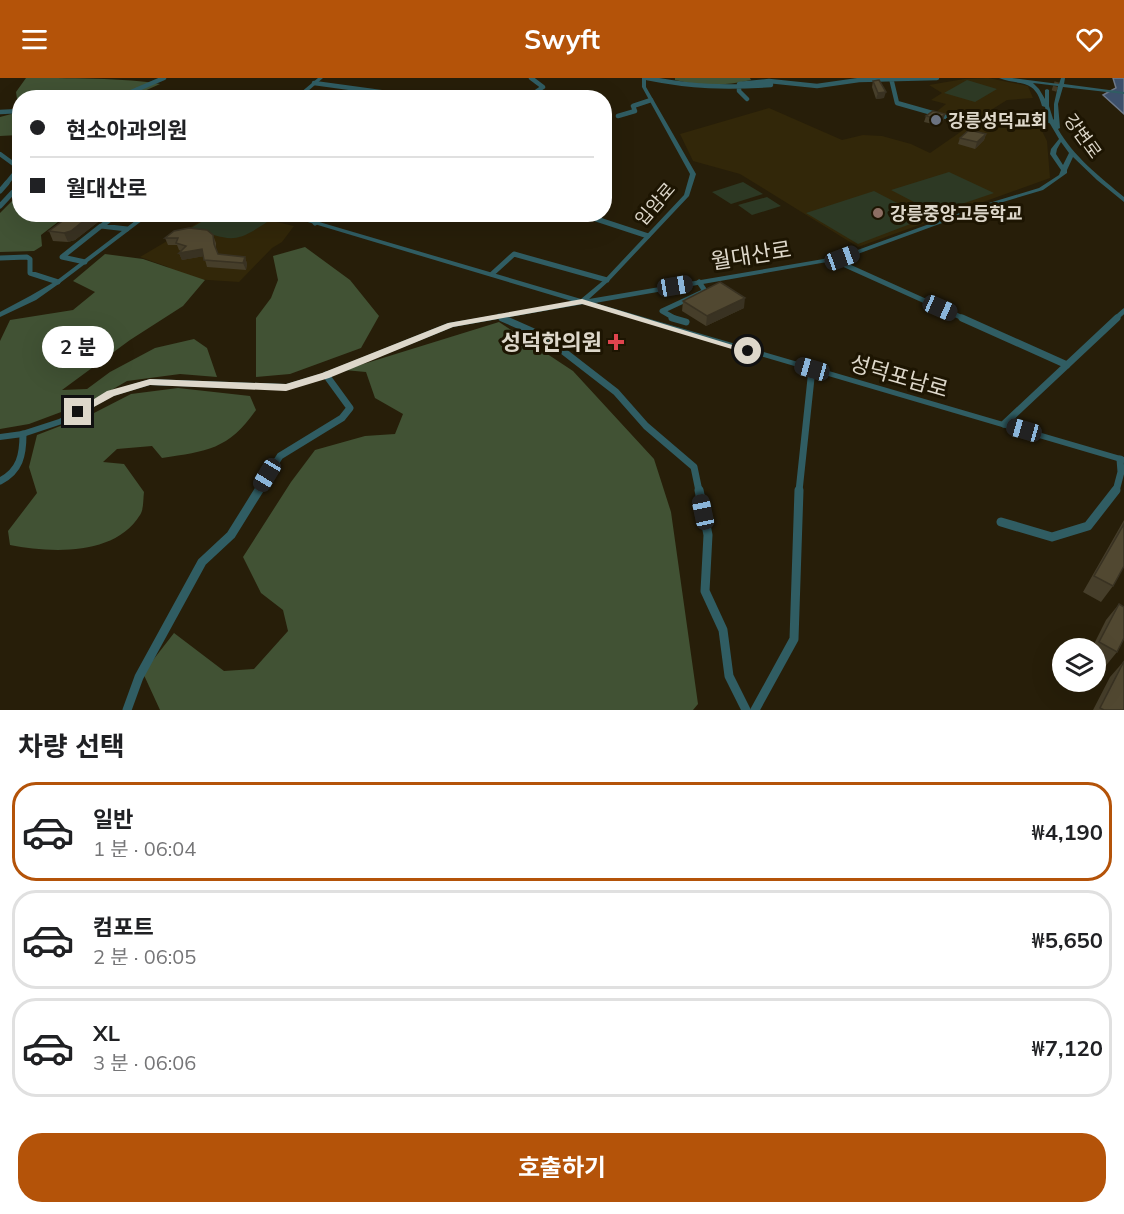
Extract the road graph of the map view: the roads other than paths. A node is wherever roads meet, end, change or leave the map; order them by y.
1 (164, 78) edge
2 (321, 78) edge
3 (531, 78) edge
4 (646, 78) edge
5 (773, 78) edge
6 (937, 78) edge
7 (1001, 78) edge
8 (1063, 78) edge
9 (891, 79) edge
10 (1031, 80) edge
11 (314, 83) junction
12 (784, 83) junction
13 (1053, 83) edge
14 (794, 85) junction
15 (739, 88) junction
16 (136, 90) edge
17 (306, 90) edge
18 (369, 90) edge
19 (539, 90) edge
20 (1124, 93) edge
21 (651, 99) junction
22 (747, 99) dead end
23 (1043, 100) junction
24 (618, 116) dead end
25 (1054, 122) junction
26 (1058, 131) junction
27 (1062, 138) junction
28 (1072, 153) junction
29 (1086, 168) junction
30 (1066, 169) junction
31 (12, 177) edge
32 (0, 193) edge
33 (12, 195) edge
34 (6, 200) junction
35 (1124, 200) edge
36 (0, 206) edge
37 (106, 222) edge
38 (137, 222) edge
39 (312, 222) edge
40 (605, 222) edge
41 (315, 223) joint
42 (101, 226) junction
43 (127, 229) junction
44 (648, 236) junction
45 (0, 258) edge
46 (834, 260) junction
47 (85, 262) junction
48 (492, 274) junction
49 (607, 280) junction
50 (58, 282) junction
51 (699, 282) junction
52 (582, 302) junction
53 (1124, 311) edge
54 (0, 315) edge
55 (499, 316) junction
56 (673, 318) junction
57 (686, 322) dead end
58 (662, 327) junction
59 (1067, 365) junction
60 (812, 369) junction
61 (326, 375) junction
62 (1004, 424) junction
63 (24, 435) junction
64 (0, 437) edge
65 (1122, 459) edge
66 (0, 481) edge
67 (1001, 522) dead end
68 (127, 710) edge
69 (746, 710) edge
70 (755, 710) edge

1 - 16 street
2 - 11 street
3 - 19 street
4 - 15 street
4 - 21 street, 입암로
5 - 12 street
6 - 9 street
7 - 10 street
8 - 13 street
9 - 14 street
9 - 25 street
10 - 13 street
10 - 23 street
11 - 17 street
11 - 18 street
12 - 14 street
12 - 15 street
13 - 20 street
13 - 23 street
13 - 25 street, 강변로
13 - 26 street
14 - 15 street
15 - 22 street
21 - 24 street
21 - 44 street, 입암로
23 - 25 street
25 - 26 street, 강변로
26 - 27 street, 강변로
27 - 28 street, 강변로
27 - 30 street
28 - 29 street, 강변로
28 - 30 street
29 - 30 street
29 - 35 street, 강변로
30 - 46 street, 월대산로
31 - 32 street
32 - 34 street
33 - 34 street
34 - 36 street
37 - 42 street
38 - 43 street
39 - 41 street, 성덕포남로
40 - 44 street
41 - 48 street, 성덕포남로
42 - 43 street
42 - 47 street
43 - 47 street
44 - 49 street, 입암로
45 - 50 street
46 - 51 street, 월대산로
46 - 59 street
47 - 50 street
48 - 49 street
48 - 52 street, 성덕포남로
49 - 52 street, 입암로
50 - 54 street
51 - 52 street, 월대산로
51 - 56 street
52 - 55 street, 월대산로
52 - 58 street, 성덕포남로
53 - 59 street
55 - 61 street, 월대산로
55 - 69 street
56 - 57 street
56 - 58 street
58 - 60 street, 성덕포남로
59 - 62 street
60 - 62 street, 성덕포남로
60 - 70 street
61 - 63 street, 월대산로
61 - 68 street
62 - 65 street, 성덕포남로
63 - 64 street, 월대산로
63 - 66 street
65 - 67 street

